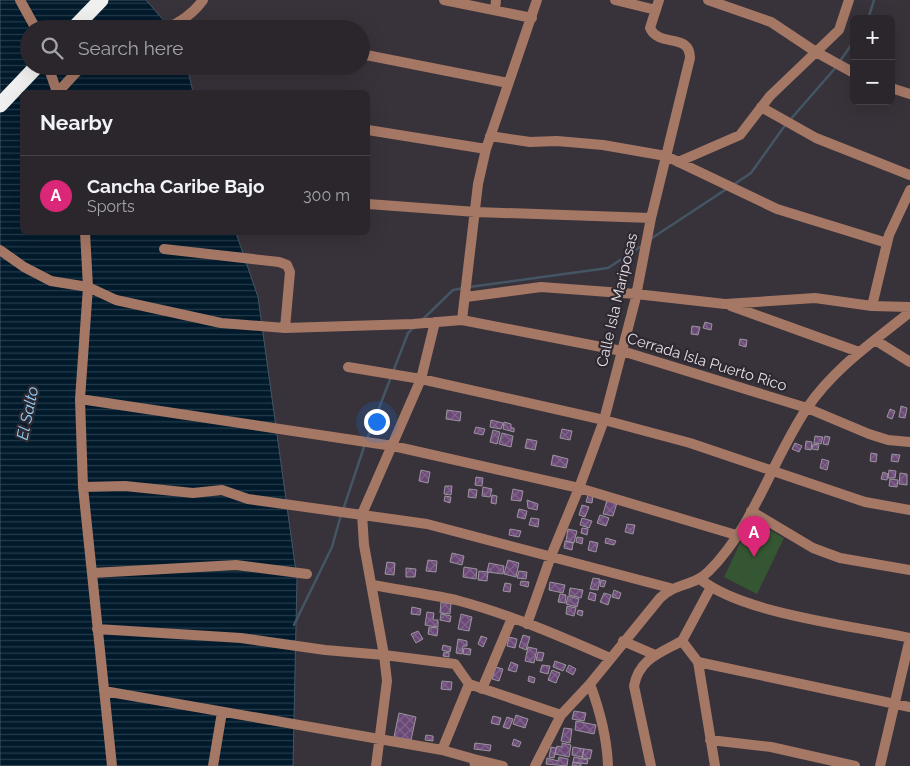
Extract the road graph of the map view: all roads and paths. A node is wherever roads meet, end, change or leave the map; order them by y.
1 (20, 0) edge
2 (101, 0) edge
3 (203, 0) edge
4 (444, 0) edge
5 (537, 0) edge
6 (615, 0) edge
7 (708, 0) edge
8 (849, 0) edge
9 (495, 5) edge
10 (657, 5) edge
11 (532, 18) junction
12 (31, 20) edge
13 (82, 20) edge
14 (183, 20) edge
15 (816, 52) junction
16 (370, 56) edge
17 (850, 71) edge
18 (28, 75) edge
19 (51, 75) edge
20 (74, 75) edge
21 (508, 83) junction
22 (895, 89) edge
23 (57, 90) edge
24 (60, 90) edge
25 (910, 94) edge
26 (0, 105) edge
27 (761, 107) junction
28 (370, 130) edge
29 (490, 136) junction
30 (486, 149) junction
31 (666, 156) junction
32 (678, 162) junction
33 (910, 175) edge
34 (910, 190) edge
35 (370, 204) edge
36 (476, 212) junction
37 (651, 218) junction
38 (85, 235) edge
39 (887, 243) junction
40 (164, 249) dead end
41 (0, 250) edge
42 (88, 287) junction
43 (636, 294) junction
44 (466, 297) junction
45 (725, 304) junction
46 (872, 306) junction
47 (910, 307) edge
48 (910, 312) edge
49 (462, 320) junction
50 (435, 322) junction
51 (284, 328) junction
52 (875, 340) junction
53 (622, 351) junction
54 (859, 352) junction
55 (910, 362) edge
56 (348, 367) dead end
57 (421, 379) junction
58 (80, 399) junction
59 (807, 408) junction
60 (604, 420) junction
61 (910, 442) edge
62 (393, 446) junction
63 (773, 469) junction
64 (83, 487) junction
65 (579, 488) junction
66 (910, 510) edge
67 (751, 511) junction
68 (362, 514) junction
69 (736, 535) junction
70 (551, 556) junction
71 (910, 570) edge
72 (92, 573) junction
73 (307, 574) dead end
74 (700, 579) junction
75 (372, 584) junction
76 (670, 588) junction
77 (711, 588) junction
78 (512, 618) junction
79 (527, 624) junction
80 (97, 629) junction
81 (910, 638) edge
82 (623, 641) junction
83 (682, 642) junction
84 (653, 654) junction
85 (384, 655) junction
86 (610, 658) junction
87 (698, 662) junction
88 (469, 684) junction
89 (590, 684) junction
90 (482, 689) junction
91 (104, 690) junction
92 (894, 703) junction
93 (910, 706) edge
94 (222, 712) junction
95 (561, 715) junction
96 (379, 740) junction
97 (710, 740) junction
98 (442, 750) junction
99 (475, 762) edge
100 (112, 766) edge
101 (213, 766) edge
102 (376, 766) edge
103 (503, 766) edge
104 (535, 766) edge
105 (608, 766) edge
106 (651, 766) edge
107 (715, 766) edge
108 (855, 766) edge
109 (880, 766) edge

1 - 12 street
2 - 13 highway
3 - 14 street
4 - 9 street
5 - 11 street
6 - 10 street
7 - 15 street
8 - 15 street
9 - 11 street
10 - 31 street, Calle Isla Mariposas
11 - 21 street
15 - 17 street
15 - 27 street
16 - 21 street
18 - 26 highway
19 - 23 street
20 - 24 street
21 - 29 street
22 - 25 street
27 - 32 street
27 - 33 street
28 - 30 street
29 - 30 street
29 - 31 street
30 - 36 street
31 - 32 street
31 - 37 street, Calle Isla Mariposas
32 - 39 street
34 - 39 street
35 - 36 street
36 - 37 street
36 - 44 street
37 - 43 street, Calle Isla Mariposas
38 - 42 street
39 - 46 street
40 - 51 street
41 - 42 street, Cerrada Isla Puerto Rico
42 - 51 street, Cerrada Isla Puerto Rico
42 - 58 street
43 - 44 street
43 - 45 street
43 - 53 street, Calle Isla Mariposas
44 - 49 street
45 - 46 street
45 - 54 street
46 - 47 street
48 - 52 street
49 - 50 street, Cerrada Isla Puerto Rico
49 - 53 street, Cerrada Isla Puerto Rico
50 - 51 street, Cerrada Isla Puerto Rico
50 - 57 street
52 - 54 street
52 - 55 street
53 - 59 street, Cerrada Isla Puerto Rico
53 - 60 street, Calle Isla Mariposas
54 - 59 street
56 - 57 street
57 - 60 street
57 - 62 street
58 - 62 street
58 - 64 street
59 - 61 street, Cerrada Isla Puerto Rico
59 - 63 street
60 - 63 street
60 - 65 street, Calle Isla Mariposas
62 - 65 street
62 - 68 street
63 - 66 street
63 - 67 street
64 - 68 street
64 - 72 street
65 - 69 street
65 - 70 street, Calle Isla Mariposas
67 - 69 street
67 - 71 street
68 - 70 street
68 - 75 street
69 - 74 street
70 - 76 street
70 - 79 street, Calle Isla Mariposas
72 - 73 street
72 - 80 street
74 - 76 street
74 - 77 street
75 - 78 street
75 - 85 street
76 - 82 street
77 - 81 street
77 - 83 street
78 - 79 street
78 - 90 street
79 - 86 street
80 - 85 street
80 - 91 street
81 - 92 street
82 - 84 street
82 - 86 street
83 - 84 street
83 - 87 street
84 - 106 street
85 - 88 street
85 - 96 street
86 - 89 street
87 - 92 street
87 - 97 street
88 - 90 street
88 - 98 street
89 - 95 street
89 - 105 street
90 - 95 street
91 - 94 street
91 - 100 street
92 - 93 street
92 - 109 street
94 - 96 street
94 - 101 street
95 - 104 street
96 - 98 street
96 - 102 street
97 - 107 street
97 - 108 street
98 - 99 street
99 - 103 street

